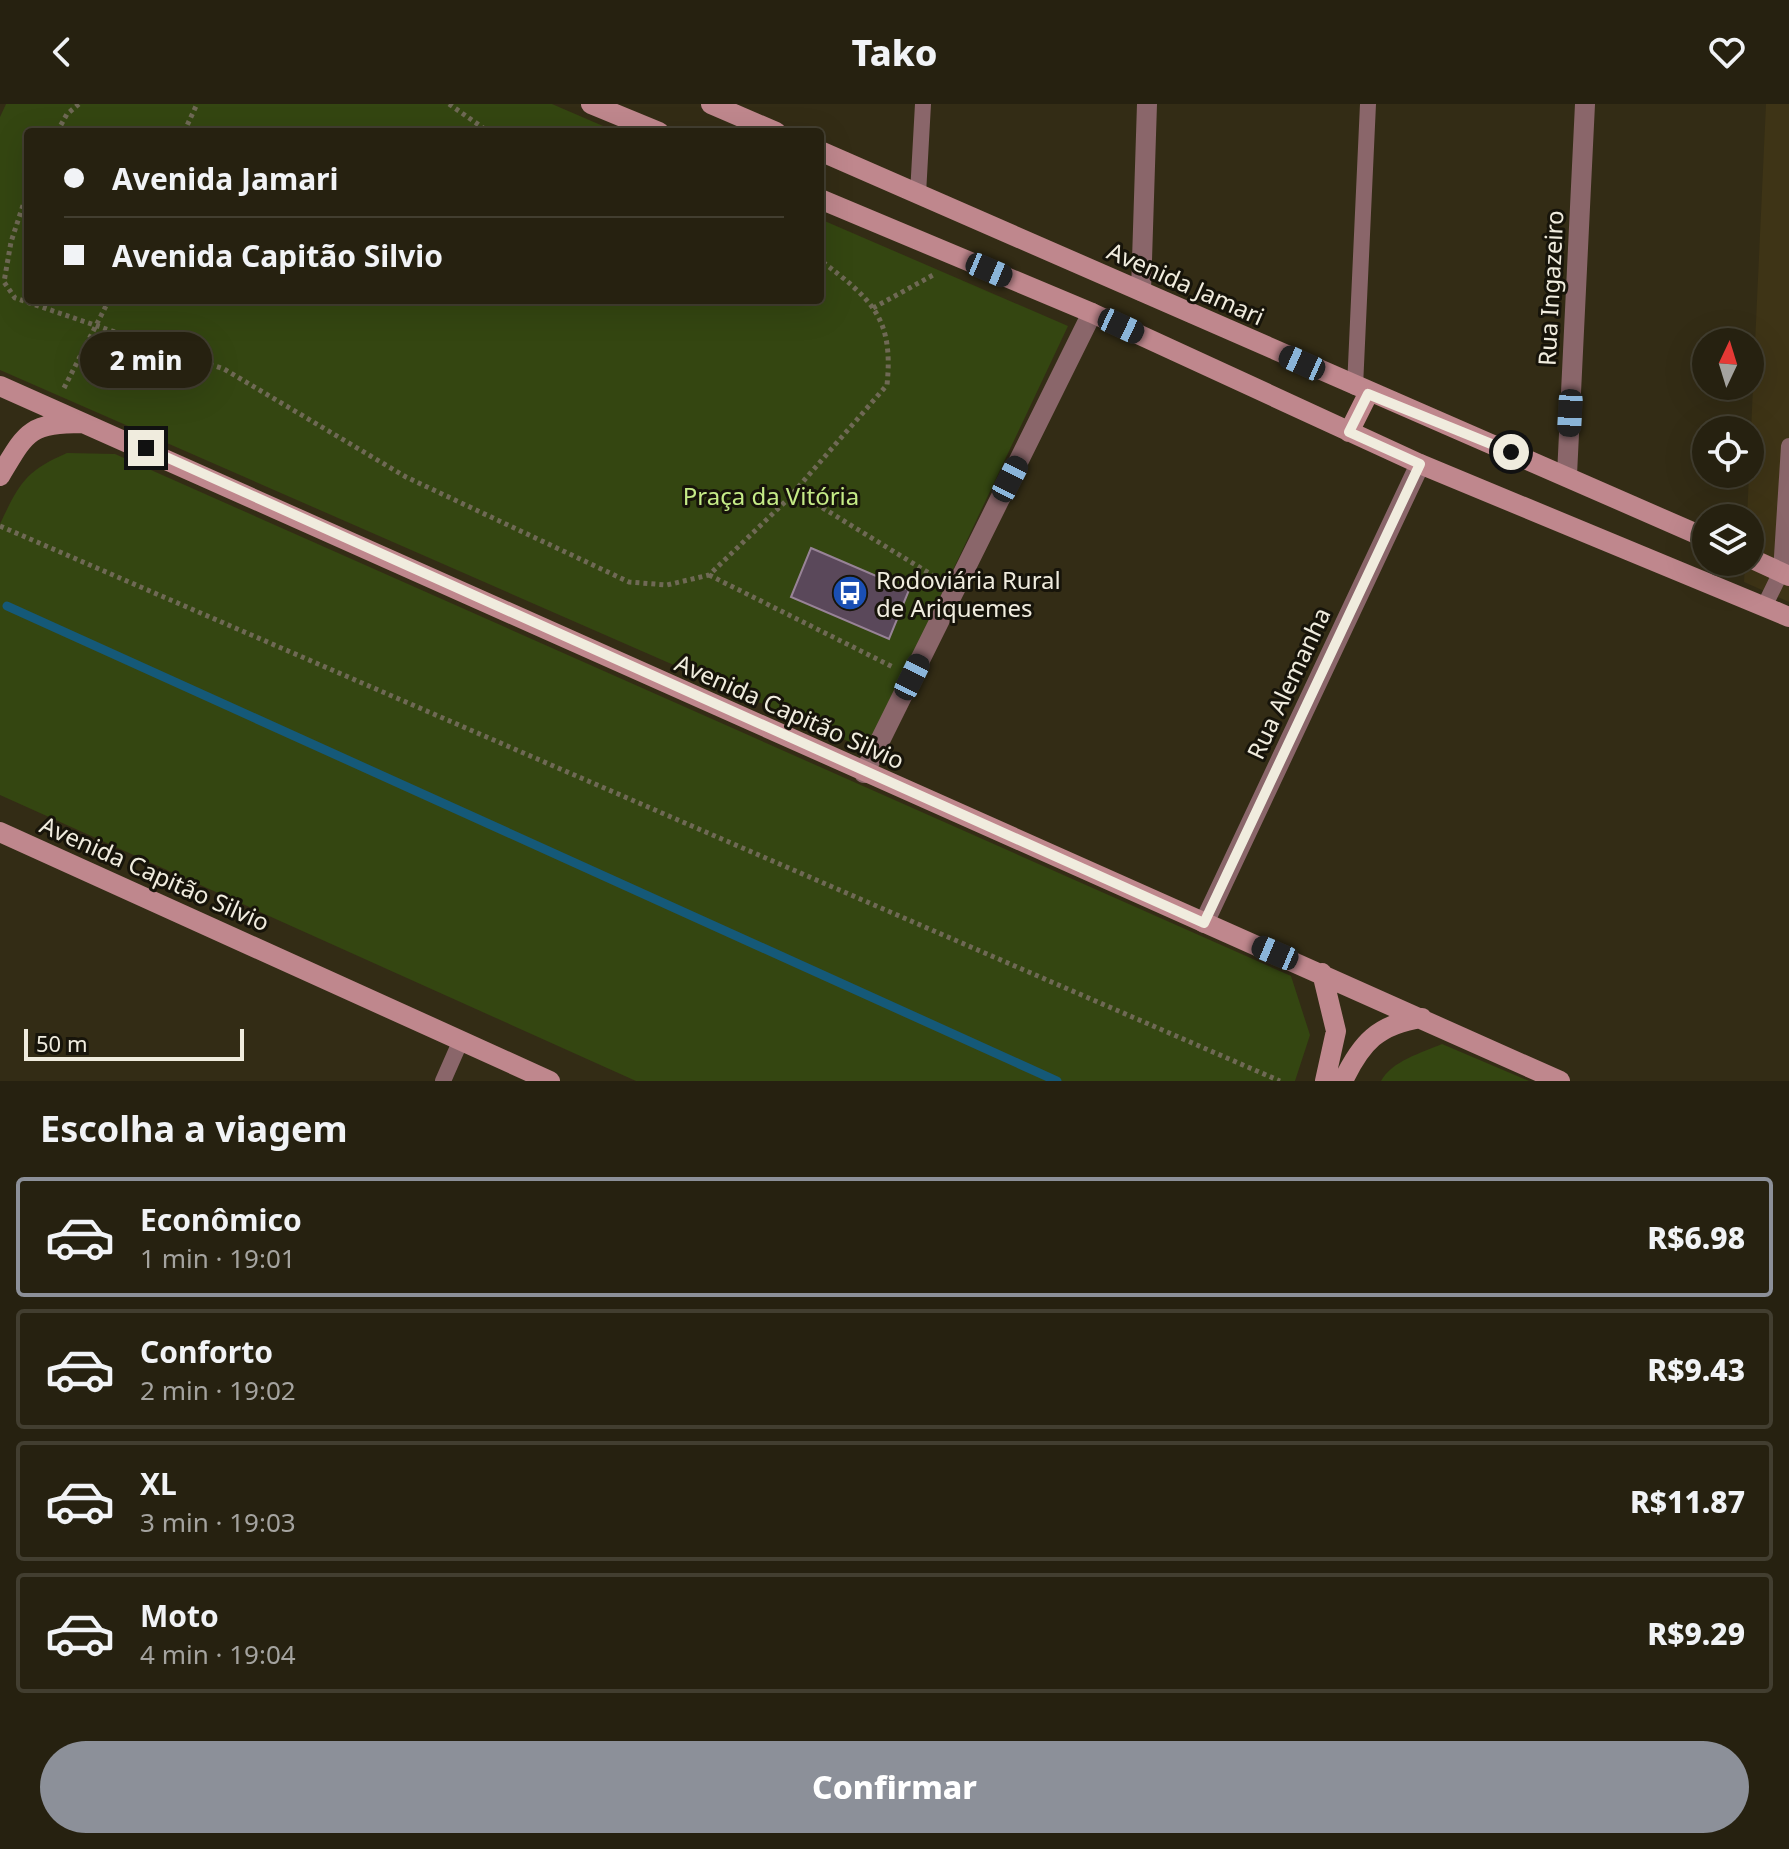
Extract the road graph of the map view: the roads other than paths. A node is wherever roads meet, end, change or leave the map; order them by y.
1 (591, 104) edge
2 (923, 104) edge
3 (1147, 104) edge
4 (1368, 104) edge
5 (1585, 104) edge
6 (715, 105) edge
7 (649, 128) edge
8 (767, 128) edge
9 (824, 153) edge
10 (918, 194) junction
11 (824, 201) edge
12 (1141, 291) junction
13 (1092, 313) junction
14 (0, 386) edge
15 (1362, 390) junction
16 (89, 422) junction
17 (1349, 432) junction
18 (1789, 446) edge
19 (1420, 464) junction
20 (1567, 475) junction
21 (0, 476) edge
22 (1692, 532) edge
23 (1764, 564) edge
24 (1785, 574) edge
25 (1764, 607) junction
26 (1789, 617) edge
27 (864, 773) junction
28 (0, 832) edge
29 (1204, 923) junction
30 (1322, 973) junction
31 (1422, 1018) junction
32 (461, 1040) junction
33 (443, 1081) edge
34 (550, 1081) edge
35 (1325, 1081) edge
36 (1343, 1081) edge
37 (1560, 1081) edge

1 - 7 main road
2 - 10 lane
3 - 12 street
4 - 15 lane
5 - 20 street, Rua Ingazeiro
6 - 8 main road
9 - 10 main road, Avenida Jamari
10 - 12 main road, Avenida Jamari
11 - 13 main road
12 - 15 main road, Avenida Jamari
13 - 17 main road
13 - 27 street
14 - 16 main road, Avenida Capitão Silvio
15 - 17 main road
15 - 20 main road, Avenida Jamari
16 - 21 main road
16 - 27 main road, Avenida Capitão Silvio
17 - 19 main road
18 - 24 lane
19 - 25 main road
19 - 29 street, Rua Alemanha
20 - 22 main road, Avenida Jamari
23 - 24 main road
24 - 25 lane
25 - 26 main road
27 - 29 main road, Avenida Capitão Silvio
28 - 32 main road, Avenida Capitão Silvio
29 - 30 main road, Avenida Capitão Silvio
30 - 31 main road, Avenida Capitão Silvio
30 - 35 main road
31 - 36 main road
31 - 37 main road, Avenida Capitão Silvio
32 - 33 lane
32 - 34 main road, Avenida Capitão Silvio

